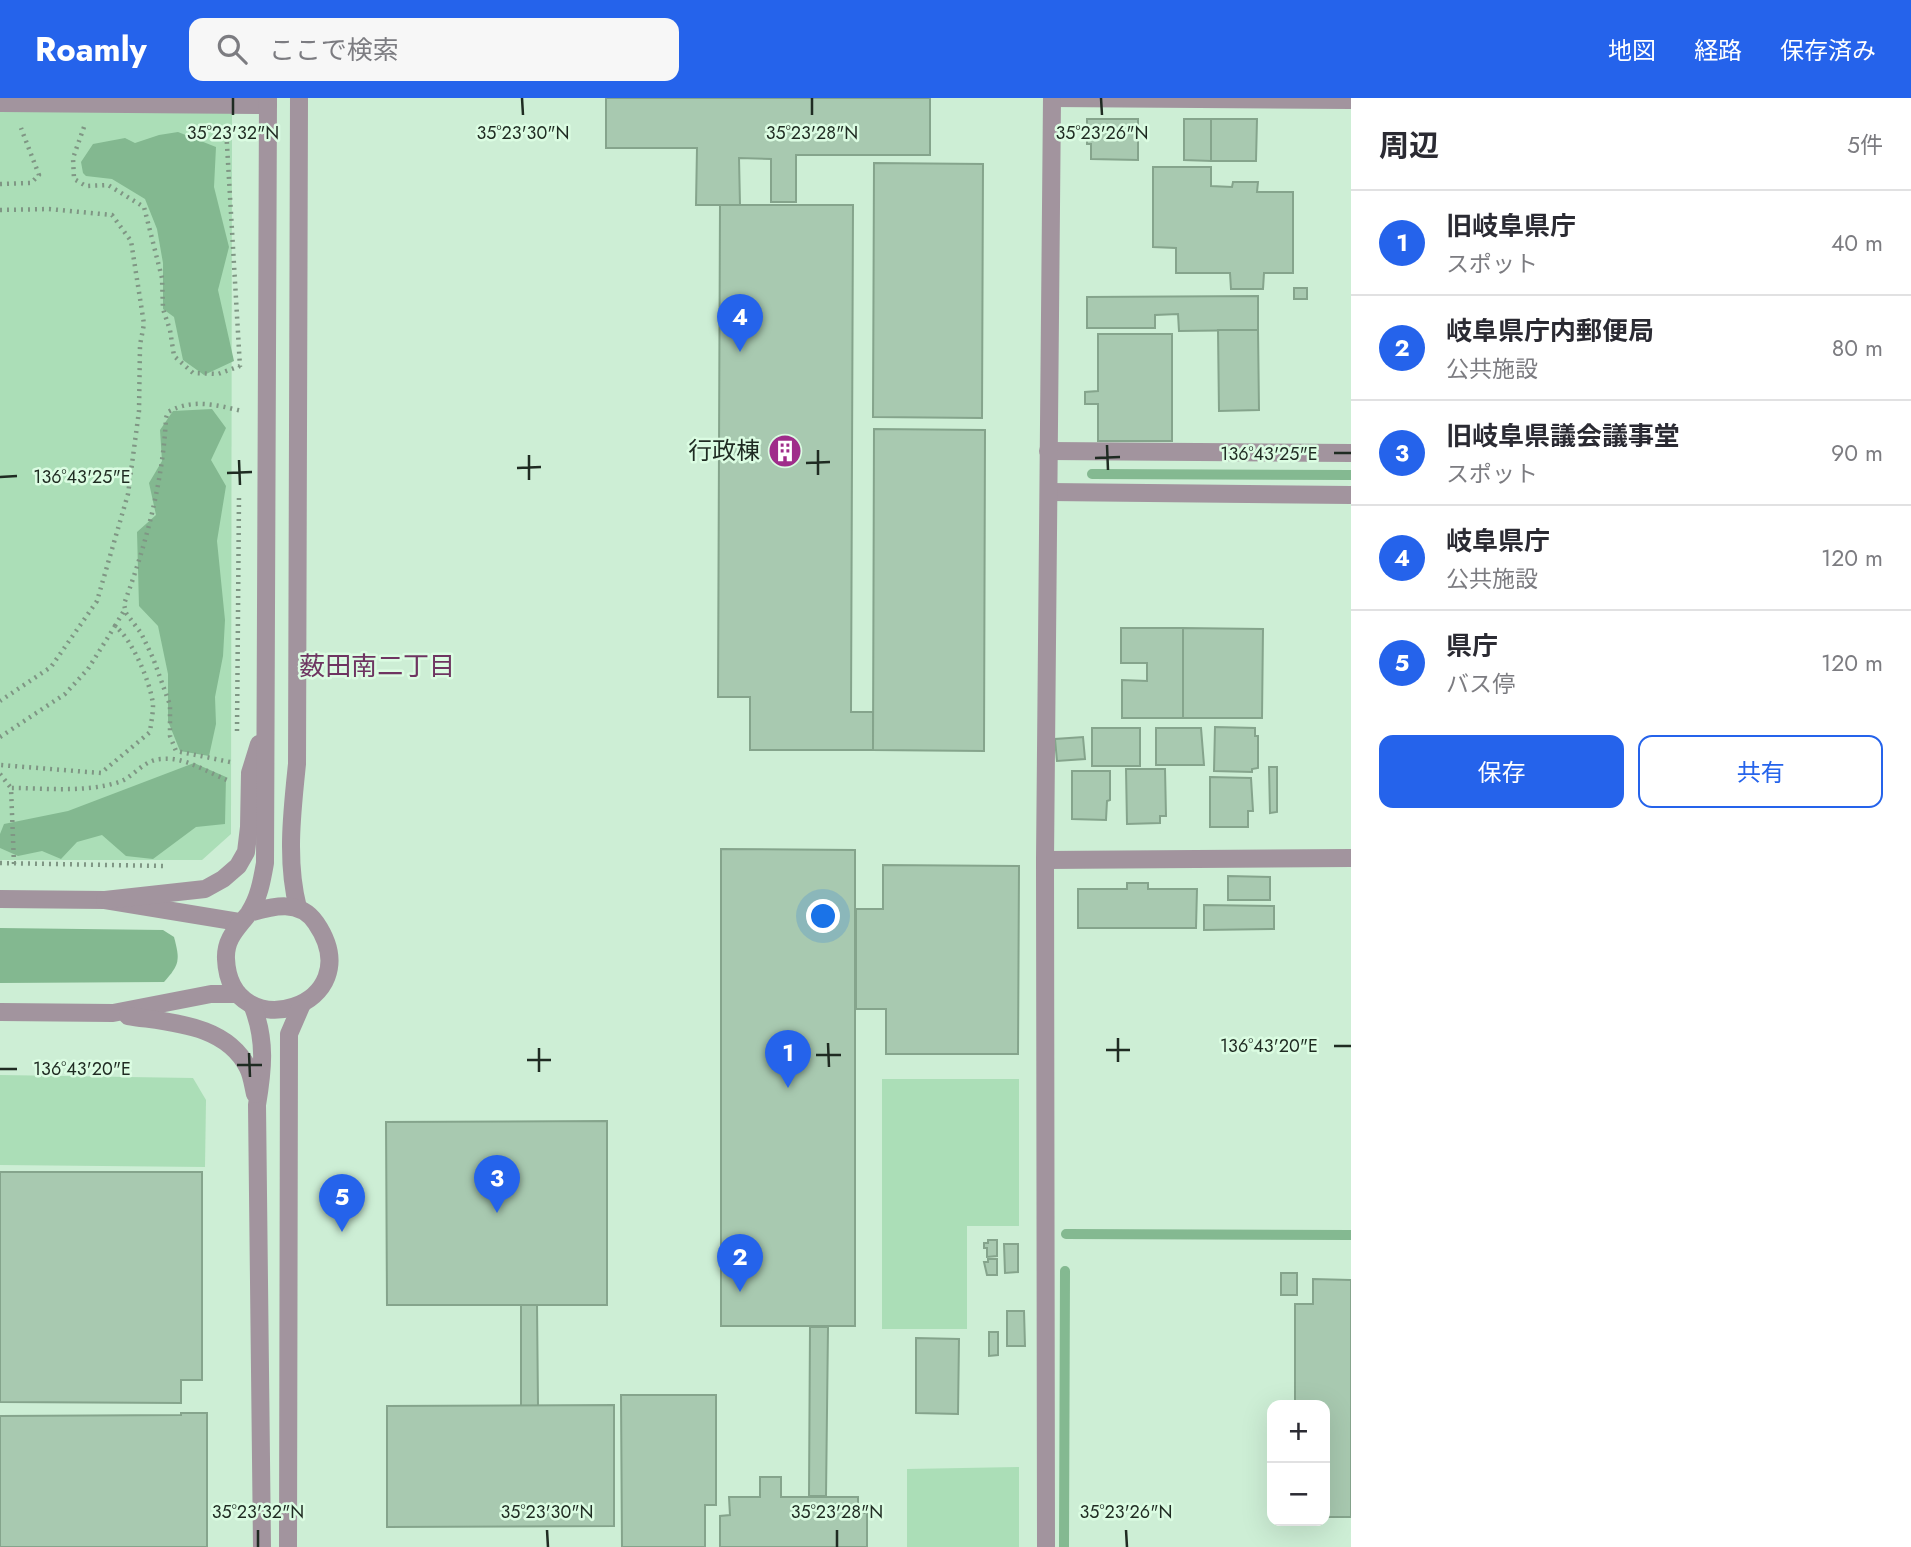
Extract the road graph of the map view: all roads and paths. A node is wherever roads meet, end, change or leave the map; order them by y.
1 (299, 98) edge
2 (1052, 98) edge
3 (1351, 100) edge
4 (268, 101) edge
5 (6, 103) edge
6 (92, 103) junction
7 (224, 105) junction
8 (0, 184) edge
9 (0, 211) edge
10 (267, 354) junction
11 (240, 366) junction
12 (240, 377) dead end
13 (240, 399) dead end
14 (239, 410) junction
15 (266, 416) junction
16 (239, 424) dead end
17 (1048, 451) junction
18 (1351, 453) edge
19 (239, 492) dead end
20 (1049, 492) junction
21 (1351, 495) edge
22 (125, 608) junction
23 (115, 626) junction
24 (0, 701) edge
25 (265, 727) junction
26 (237, 736) dead end
27 (0, 737) edge
28 (237, 764) dead end
29 (0, 765) edge
30 (0, 774) edge
31 (238, 785) dead end
32 (11, 788) junction
33 (1351, 858) edge
34 (1045, 860) junction
35 (0, 863) edge
36 (14, 863) junction
37 (173, 866) dead end
38 (0, 899) edge
39 (105, 900) junction
40 (298, 908) junction
41 (244, 917) junction
42 (238, 994) junction
43 (302, 1004) junction
44 (253, 1007) junction
45 (0, 1012) edge
46 (113, 1013) junction
47 (257, 1105) junction
48 (262, 1547) edge
49 (288, 1547) edge
50 (1046, 1547) edge

1 - 40 street
2 - 3 street
2 - 17 street
4 - 7 street
4 - 10 street
5 - 6 street
5 - 8 path
6 - 7 street
6 - 11 path
7 - 11 path
9 - 24 path
10 - 11 path
10 - 15 street
11 - 12 path
13 - 14 path
14 - 15 path
14 - 16 path
14 - 22 path
15 - 25 street
17 - 18 street
17 - 20 street
19 - 26 path
20 - 21 street
20 - 34 street
22 - 23 path
22 - 28 path
23 - 27 path
23 - 29 path
25 - 39 street
25 - 41 street
30 - 32 path
31 - 32 path
32 - 36 path
33 - 34 street
34 - 50 street
35 - 36 path
36 - 37 path
38 - 39 street
39 - 41 street
40 - 41 street
40 - 43 street
41 - 42 street
42 - 44 street
42 - 46 street
43 - 44 street
43 - 49 street
44 - 47 street
45 - 46 street
46 - 47 street
47 - 48 street

